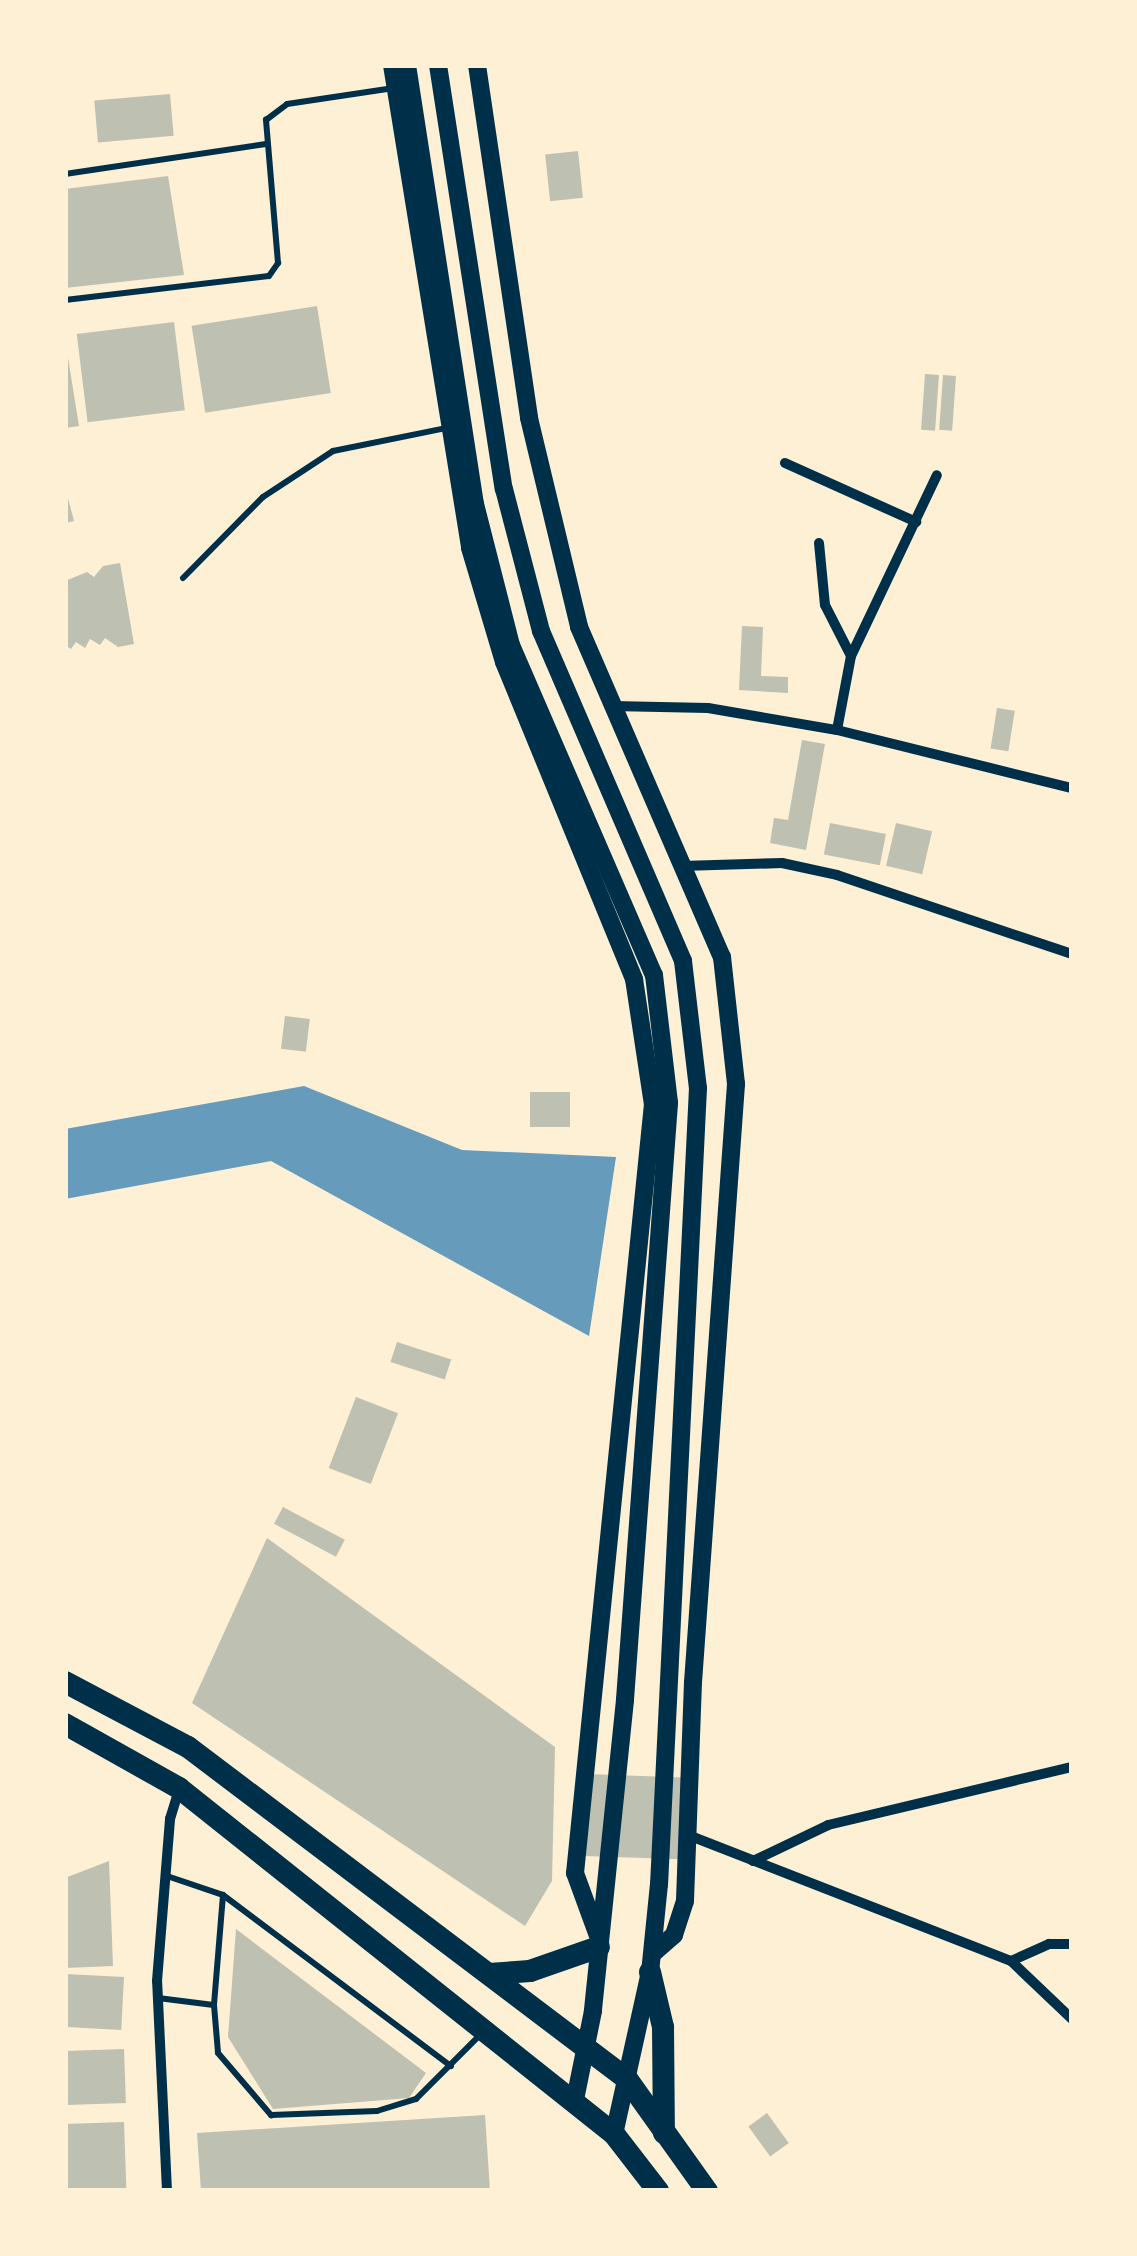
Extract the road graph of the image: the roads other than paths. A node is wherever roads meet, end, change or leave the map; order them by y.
1 (392, 65) edge
2 (407, 65) edge
3 (438, 65) edge
4 (477, 65) edge
5 (395, 88) junction
6 (266, 144) junction
7 (65, 174) edge
8 (65, 300) edge
9 (447, 428) junction
10 (785, 463) dead end
11 (938, 475) dead end
12 (916, 522) junction
13 (819, 543) dead end
14 (183, 578) dead end
15 (851, 656) junction
16 (611, 706) junction
17 (837, 730) junction
18 (1072, 788) edge
19 (682, 866) junction
20 (1072, 954) edge
21 (65, 1682) edge
22 (65, 1724) edge
23 (1072, 1768) edge
24 (179, 1788) junction
25 (688, 1835) junction
26 (318, 1845) junction
27 (753, 1861) junction
28 (164, 1875) junction
29 (294, 1880) junction
30 (223, 1895) junction
31 (599, 1944) junction
32 (1072, 1944) edge
33 (1011, 1960) junction
34 (651, 1962) junction
35 (489, 1974) junction
36 (158, 1998) junction
37 (214, 2005) junction
38 (1072, 2019) edge
39 (482, 2032) junction
40 (586, 2051) junction
41 (451, 2066) junction
42 (628, 2079) junction
43 (574, 2104) junction
44 (614, 2134) junction
45 (664, 2134) junction
46 (167, 2191) edge
47 (658, 2191) edge
48 (706, 2191) edge

1 - 5 street
2 - 31 street
3 - 34 street
4 - 16 street
5 - 6 lane
5 - 9 street
6 - 7 lane
6 - 8 lane
9 - 14 lane
9 - 31 street
10 - 12 street
11 - 12 street
12 - 15 street
13 - 15 street
15 - 17 street
16 - 17 street
16 - 19 street
17 - 18 street
19 - 20 street
19 - 25 street
21 - 26 main road
22 - 24 main road
23 - 27 street
24 - 28 street
24 - 29 main road
25 - 27 street
25 - 34 street
26 - 29 main road
26 - 35 main road
27 - 33 street
28 - 30 lane
28 - 36 street
29 - 39 main road
30 - 37 lane
30 - 41 lane
31 - 35 main road
31 - 40 street
32 - 33 street
33 - 38 street
34 - 42 street
34 - 45 main road
35 - 40 main road
36 - 37 lane
36 - 46 street
37 - 41 lane
39 - 41 lane
39 - 43 main road
40 - 42 main road
40 - 43 street
42 - 44 street
42 - 45 main road
43 - 44 main road
44 - 47 main road
45 - 48 main road

